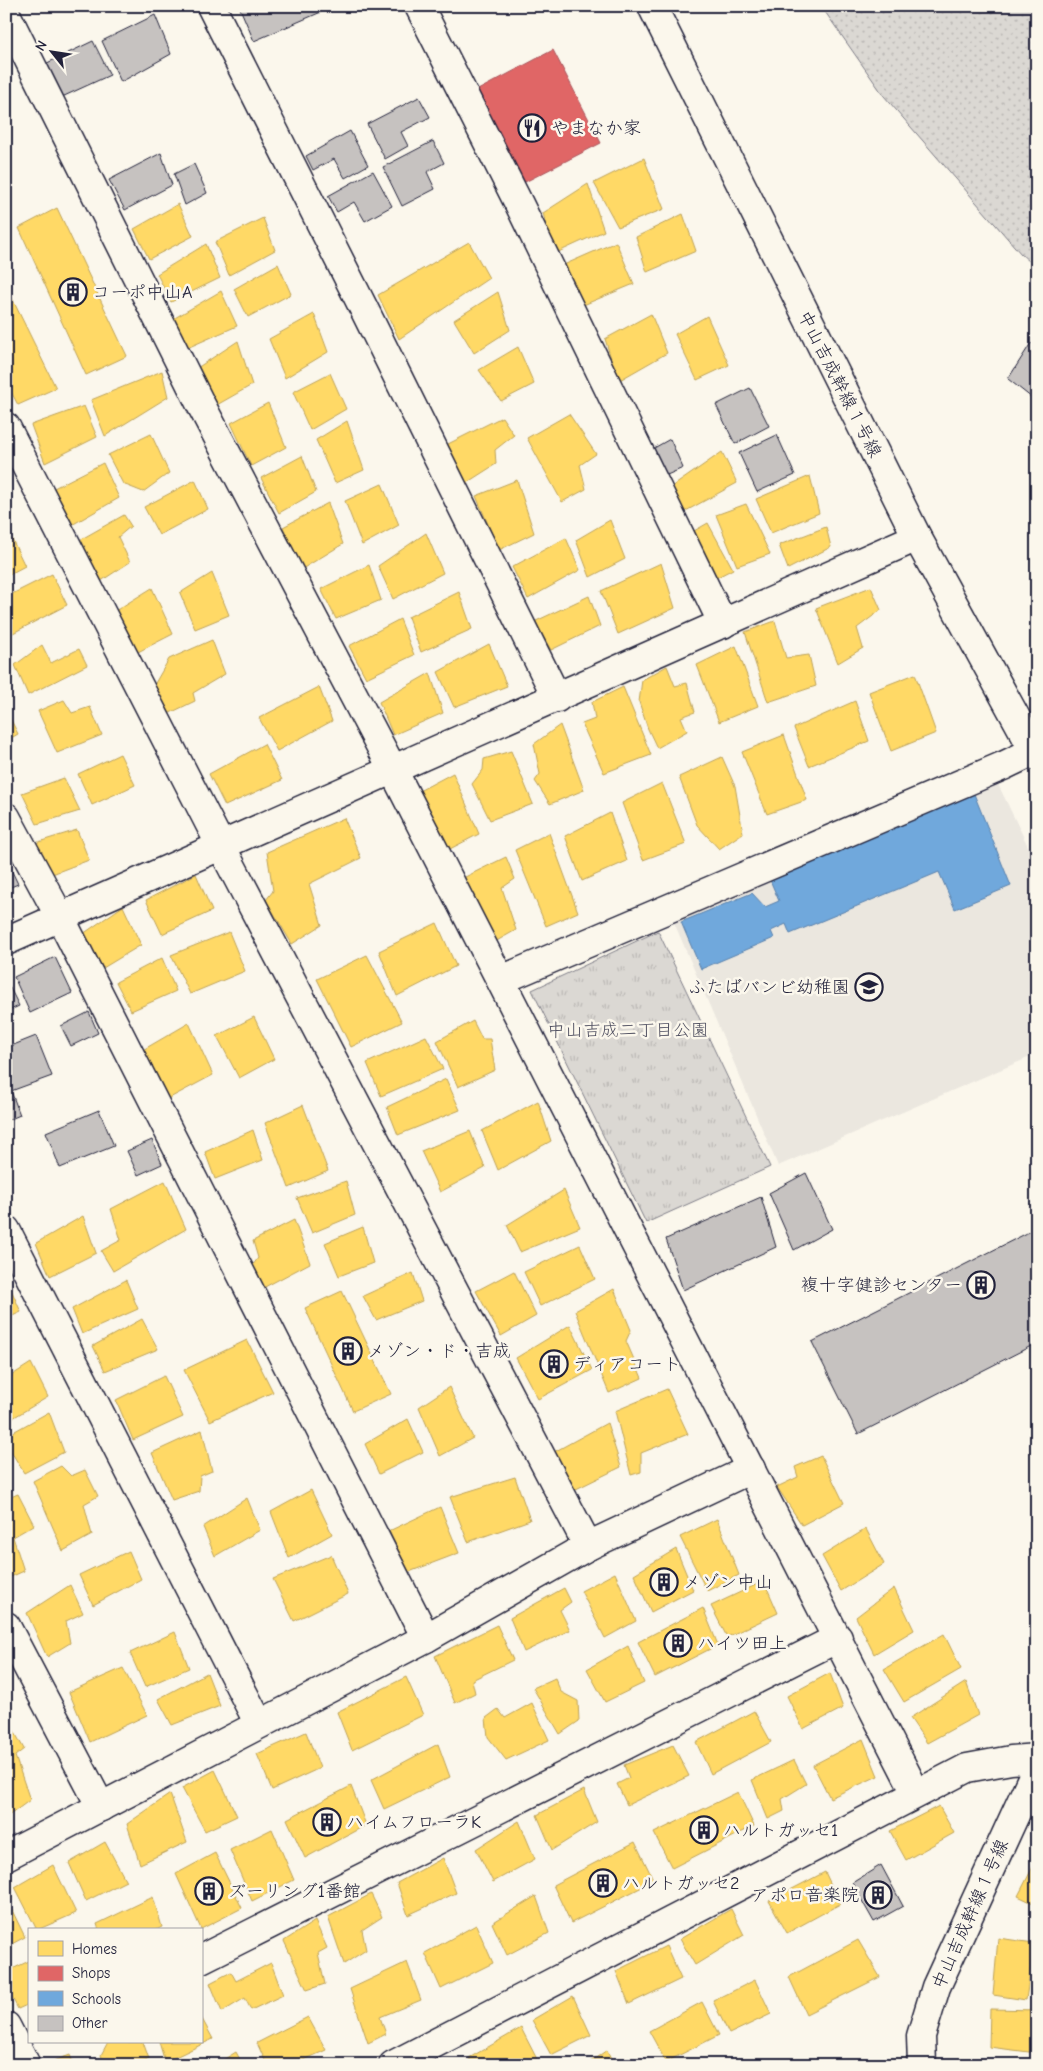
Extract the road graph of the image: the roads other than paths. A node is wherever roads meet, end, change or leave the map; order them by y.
1 (210, 6) edge
2 (419, 6) edge
3 (652, 6) edge
4 (6, 14) edge
5 (6, 427) edge
6 (917, 537) junction
7 (723, 624) junction
8 (556, 698) junction
9 (1035, 754) edge
10 (393, 770) junction
11 (6, 818) edge
12 (221, 846) junction
13 (60, 917) junction
14 (6, 941) edge
15 (501, 980) junction
16 (6, 1230) edge
17 (751, 1469) junction
18 (588, 1546) junction
19 (6, 1626) edge
20 (426, 1638) junction
21 (838, 1638) junction
22 (259, 1724) junction
23 (1037, 1758) edge
24 (1037, 1767) edge
25 (916, 1794) junction
26 (1030, 1798) edge
27 (100, 1807) junction
28 (6, 1856) edge
29 (202, 1959) edge
30 (6, 2026) edge
31 (22, 2054) edge
32 (393, 2065) edge
33 (922, 2065) edge

1 - 8 street
2 - 7 street
3 - 6 street, 中山吉成幹線１号線
4 - 10 street
5 - 12 street
6 - 7 street
6 - 9 street, 中山吉成幹線１号線
7 - 8 street
8 - 10 street
9 - 15 street
10 - 12 street
10 - 15 street
11 - 13 street
12 - 13 street
12 - 18 street
13 - 14 street
13 - 20 street
15 - 17 street
16 - 22 street
17 - 18 street
17 - 21 street
18 - 20 street
19 - 27 street
20 - 22 street
21 - 25 street
21 - 29 street
22 - 27 street
23 - 25 street
24 - 26 street, 中山吉成幹線１号線
25 - 32 street
26 - 33 street, 中山吉成幹線１号線
27 - 28 street
30 - 31 street

